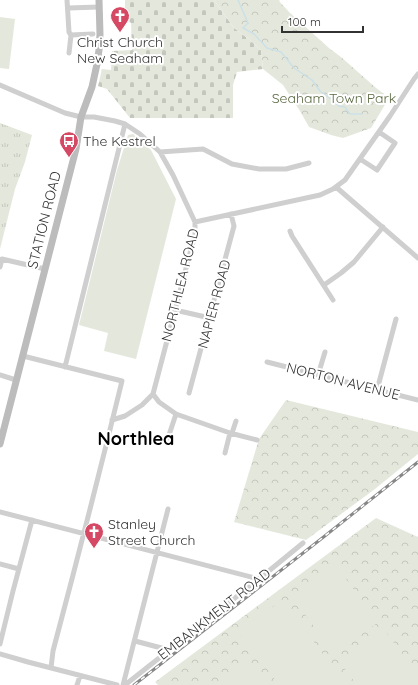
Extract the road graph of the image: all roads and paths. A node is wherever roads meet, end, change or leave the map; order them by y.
1 (68, 0) edge
2 (99, 3) edge
3 (68, 8) junction
4 (93, 34) dead end
5 (71, 35) junction
6 (69, 53) dead end
7 (418, 74) edge
8 (0, 85) edge
9 (81, 116) junction
10 (125, 124) junction
11 (379, 132) junction
12 (160, 152) junction
13 (360, 160) junction
14 (309, 163) dead end
15 (336, 187) junction
16 (231, 214) junction
17 (195, 222) junction
18 (383, 227) junction
19 (290, 231) dead end
20 (418, 258) edge
21 (0, 267) edge
22 (45, 269) junction
23 (324, 285) junction
24 (333, 300) dead end
25 (175, 310) junction
26 (210, 318) junction
27 (396, 319) dead end
28 (325, 352) dead end
29 (23, 356) junction
30 (267, 362) dead end
31 (65, 367) junction
32 (0, 375) edge
33 (318, 375) junction
34 (16, 380) junction
35 (377, 390) junction
36 (190, 393) dead end
37 (153, 394) junction
38 (418, 400) edge
39 (176, 414) junction
40 (112, 420) junction
41 (236, 421) dead end
42 (231, 433) junction
43 (168, 438) dead end
44 (257, 440) dead end
45 (0, 444) edge
46 (225, 453) dead end
47 (168, 509) dead end
48 (0, 512) edge
49 (32, 520) junction
50 (84, 534) junction
51 (303, 543) dead end
52 (157, 553) junction
53 (0, 564) edge
54 (19, 569) junction
55 (259, 579) junction
56 (135, 642) junction
57 (0, 644) edge
58 (169, 650) junction
59 (0, 654) edge
60 (51, 668) junction
61 (80, 676) junction
62 (77, 685) edge
63 (117, 685) edge
64 (124, 685) edge

1 - 3 street
2 - 3 street
2 - 9 main road, STATION ROAD
3 - 5 street
4 - 5 street
5 - 6 street
7 - 11 street
8 - 9 street, NORTHLEA ROAD
9 - 10 street, NORTHLEA ROAD
9 - 22 main road, STATION ROAD
10 - 12 street, NORTHLEA ROAD
10 - 31 street
11 - 13 street
11 - 13 street
12 - 14 street
12 - 17 street, NORTHLEA ROAD
13 - 15 street
15 - 16 street
15 - 18 street
16 - 17 street
16 - 26 street, NAPIER ROAD
17 - 25 street, NORTHLEA ROAD
18 - 20 street
18 - 23 street
19 - 23 street
21 - 22 street
22 - 29 main road, STATION ROAD
23 - 24 street
25 - 26 street
25 - 37 street, NORTHLEA ROAD
26 - 36 street, NAPIER ROAD
27 - 35 street
28 - 33 street
29 - 31 street
29 - 34 main road, STATION ROAD
30 - 33 street, NORTON AVENUE
31 - 40 street
32 - 34 street
33 - 35 street, NORTON AVENUE
34 - 45 main road, STATION ROAD
35 - 38 street, NORTON AVENUE
37 - 39 street
37 - 40 street
39 - 42 street
39 - 43 street
40 - 50 street
41 - 42 street
42 - 44 street
42 - 46 street
47 - 52 street
48 - 49 street
49 - 50 street
49 - 54 street
50 - 52 street
50 - 60 street
51 - 55 street, EMBANKMENT ROAD
52 - 55 street
52 - 56 street
53 - 54 street
54 - 57 street
55 - 58 street, EMBANKMENT ROAD
56 - 58 street
56 - 64 street
58 - 64 street, EMBANKMENT ROAD
59 - 60 street
60 - 61 street
61 - 62 street
61 - 63 street

